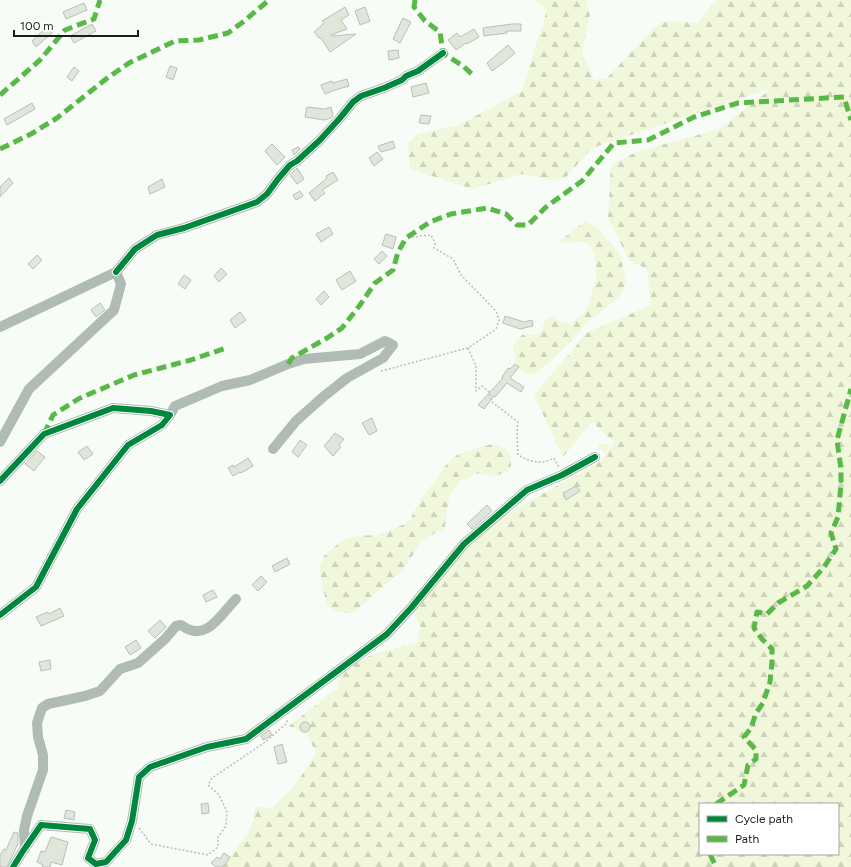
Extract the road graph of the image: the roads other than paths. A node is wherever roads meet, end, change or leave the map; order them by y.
1 (443, 53) dead end
2 (116, 272) junction
3 (0, 327) edge
4 (170, 415) junction
5 (0, 442) edge
6 (273, 449) dead end
7 (595, 457) dead end
8 (0, 481) edge
9 (236, 599) dead end
10 (0, 615) edge
11 (25, 849) junction
12 (14, 867) edge

1 - 2 street
2 - 3 street
2 - 5 street
4 - 6 street
4 - 8 street
4 - 10 street
7 - 11 street
9 - 11 street
11 - 12 street

